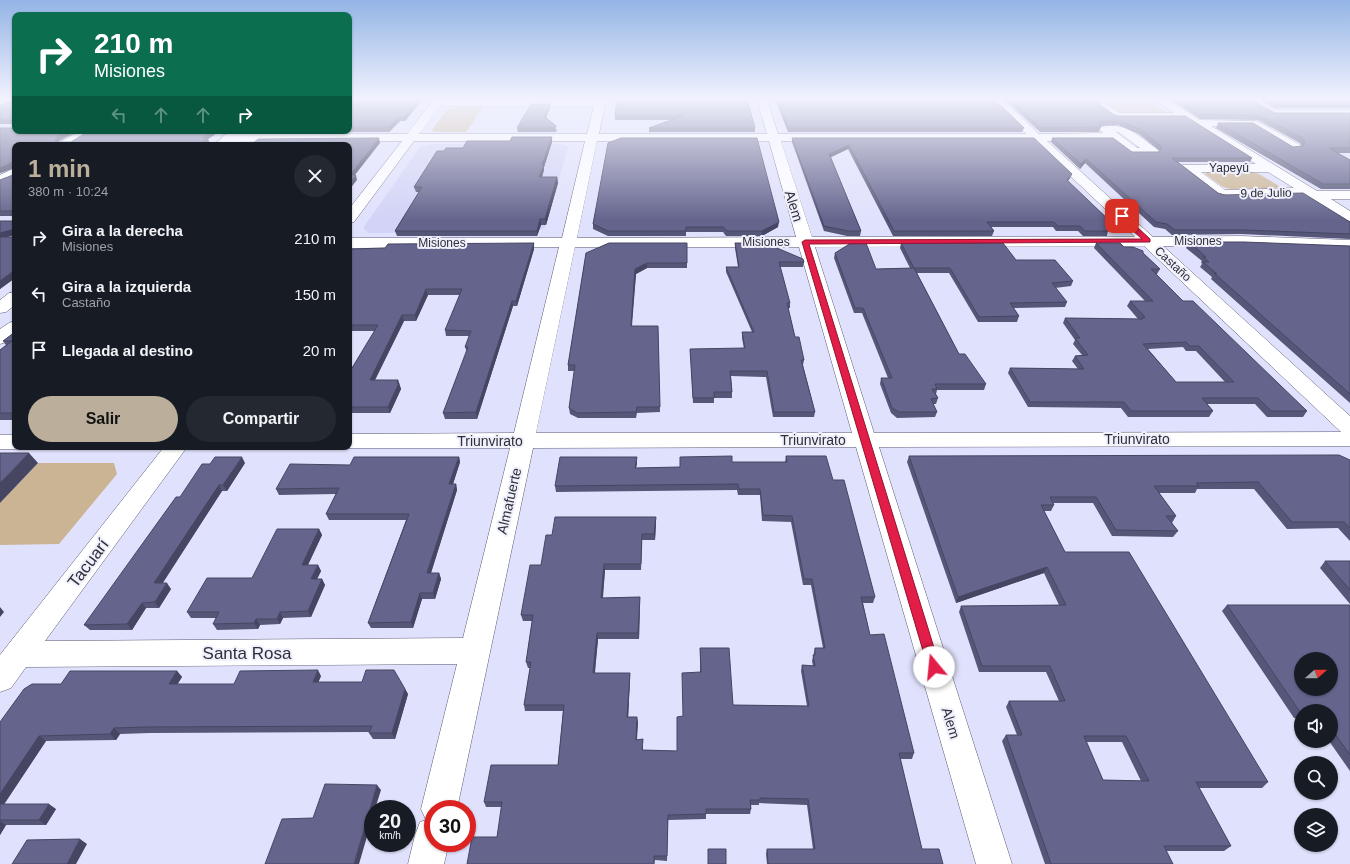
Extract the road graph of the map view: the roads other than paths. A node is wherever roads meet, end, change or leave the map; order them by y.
1 (244, 139) edge
2 (409, 139) edge
3 (592, 139) edge
4 (773, 139) edge
5 (1038, 139) edge
6 (1225, 139) edge
7 (1282, 139) edge
8 (223, 142) edge
9 (1237, 147) junction
10 (1259, 147) edge
11 (1274, 147) edge
12 (1271, 168) junction
13 (12, 174) edge
14 (0, 181) edge
15 (1222, 194) joint
16 (1313, 194) junction
17 (1350, 195) edge
18 (352, 215) edge
19 (1350, 217) edge
20 (1148, 241) junction
21 (805, 242) junction
22 (352, 243) edge
23 (568, 243) junction
24 (1350, 245) edge
25 (12, 299) edge
26 (0, 308) edge
27 (12, 329) edge
28 (0, 338) edge
29 (1350, 428) edge
30 (1350, 439) edge
31 (865, 440) junction
32 (352, 441) edge
33 (523, 441) junction
34 (0, 442) edge
35 (12, 442) edge
36 (174, 450) edge
37 (475, 651) junction
38 (18, 654) junction
39 (0, 678) edge
40 (441, 800) edge
41 (429, 852) edge
42 (426, 864) edge
43 (994, 864) edge

1 - 8 street
2 - 18 street
3 - 23 street, Almafuerte
4 - 21 street, Alem
5 - 20 street, Castaño
6 - 9 street
7 - 11 street
9 - 10 street, Yapeyú
9 - 12 street
12 - 15 street, Yapeyú
12 - 16 street
13 - 14 street
15 - 16 street, 9 de Julio
16 - 17 street, 9 de Julio
16 - 19 street
20 - 21 street, Misiones
20 - 24 street, Misiones
20 - 29 street, Castaño
21 - 23 street, Misiones
21 - 31 street, Alem
22 - 23 street, Misiones
23 - 33 street, Almafuerte
25 - 26 street
27 - 28 street
30 - 31 street, Triunvirato
31 - 33 street, Triunvirato
31 - 43 street, Alem
32 - 33 street, Triunvirato
33 - 37 street, Almafuerte
34 - 35 street
36 - 38 street, Tacuarí
37 - 38 street, Santa Rosa
37 - 40 street, Almafuerte
38 - 39 street, Tacuarí
41 - 42 street

